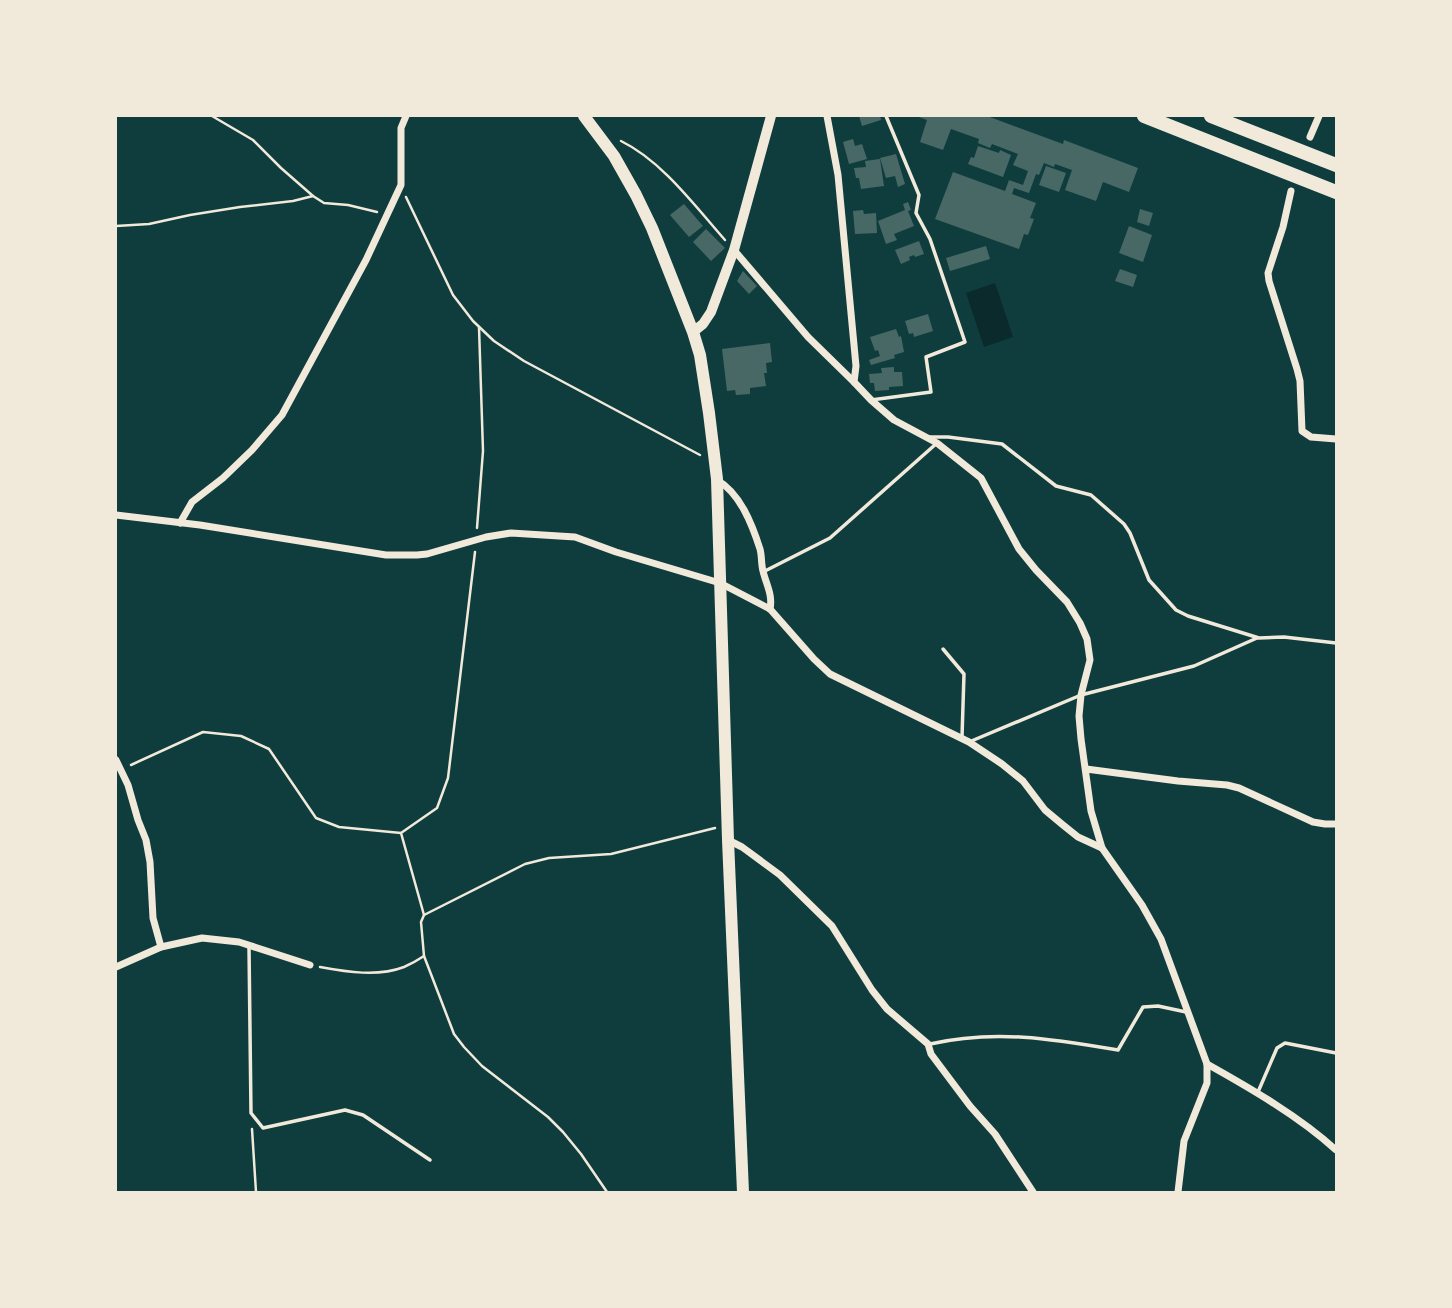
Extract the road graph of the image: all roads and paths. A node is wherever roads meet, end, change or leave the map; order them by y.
1 (212, 116) edge
2 (396, 116) edge
3 (406, 116) edge
4 (584, 116) edge
5 (771, 116) edge
6 (827, 116) edge
7 (886, 116) edge
8 (1144, 116) edge
9 (1211, 116) edge
10 (1319, 116) edge
11 (401, 128) junction
12 (599, 136) junction
13 (1310, 137) dead end
14 (1336, 165) edge
15 (401, 185) junction
16 (1292, 191) dead end
17 (1336, 191) edge
18 (313, 197) junction
19 (387, 215) junction
20 (116, 226) edge
21 (734, 250) junction
22 (478, 327) junction
23 (693, 332) junction
24 (854, 382) junction
25 (870, 400) junction
26 (925, 437) junction
27 (1336, 439) edge
28 (937, 443) junction
29 (715, 461) junction
30 (717, 480) junction
31 (117, 517) edge
32 (180, 523) junction
33 (476, 540) junction
34 (763, 572) junction
35 (720, 583) junction
36 (770, 609) junction
37 (1259, 638) junction
38 (1336, 643) edge
39 (943, 649) dead end
40 (1081, 695) junction
41 (966, 741) junction
42 (116, 760) edge
43 (120, 769) junction
44 (1086, 769) junction
45 (729, 824) junction
46 (1336, 824) edge
47 (401, 833) junction
48 (728, 840) junction
49 (1102, 848) junction
50 (424, 915) junction
51 (249, 945) junction
52 (161, 947) junction
53 (424, 956) junction
54 (310, 965) joint
55 (116, 967) edge
56 (1188, 1013) junction
57 (928, 1044) junction
58 (1336, 1053) edge
59 (1207, 1064) junction
60 (1258, 1094) junction
61 (251, 1113) junction
62 (1336, 1150) edge
63 (430, 1160) dead end
64 (256, 1192) edge
65 (607, 1192) edge
66 (743, 1192) edge
67 (1033, 1192) edge
68 (1178, 1192) edge

1 - 18 path
2 - 11 street
3 - 11 street
4 - 12 main road
5 - 21 street
6 - 24 street
7 - 25 lane
8 - 17 highway
9 - 14 highway
10 - 13 street
11 - 15 street
12 - 21 path
12 - 23 main road
15 - 19 street
15 - 22 path
16 - 27 street
18 - 19 path
18 - 20 path
19 - 32 street
21 - 23 street
21 - 24 street
22 - 29 path
22 - 33 path
23 - 29 main road
24 - 25 street
25 - 26 street
26 - 28 street
26 - 37 lane
28 - 34 lane
28 - 40 street
29 - 30 main road
30 - 34 street
30 - 35 main road
31 - 32 street
32 - 33 street
33 - 35 street
33 - 47 path
34 - 36 street
35 - 36 street
35 - 45 main road
36 - 41 street
37 - 38 lane
37 - 40 lane
39 - 41 lane
40 - 41 lane
40 - 44 street
41 - 49 street
42 - 43 street
43 - 47 path
43 - 52 street
44 - 46 street
44 - 49 street
45 - 48 main road
45 - 50 path
47 - 50 path
48 - 57 street
48 - 66 main road
49 - 56 street
50 - 53 path
51 - 52 street
51 - 54 street
51 - 61 lane
52 - 55 street
53 - 54 path
53 - 65 path
56 - 57 lane
56 - 59 street
57 - 67 street
58 - 60 lane
59 - 60 street
59 - 68 street
60 - 62 street
61 - 63 lane
61 - 64 path

